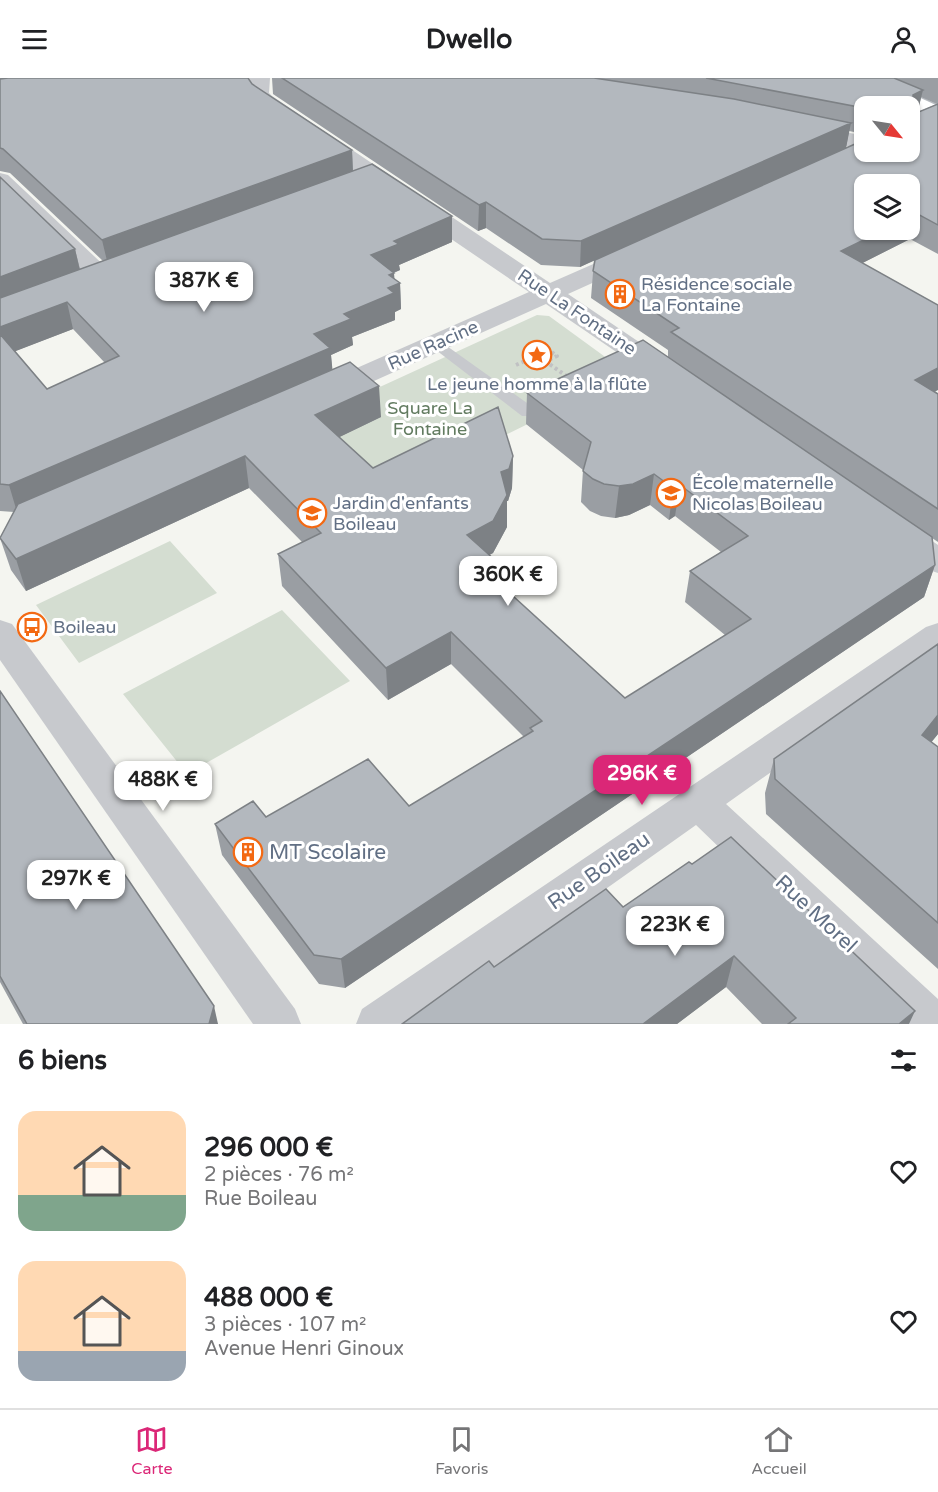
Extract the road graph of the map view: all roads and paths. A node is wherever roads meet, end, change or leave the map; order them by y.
1 (259, 78) edge
2 (859, 78) edge
3 (938, 114) edge
4 (920, 124) edge
5 (783, 125) edge
6 (854, 140) edge
7 (854, 156) edge
8 (836, 164) edge
9 (378, 176) junction
10 (0, 180) edge
11 (345, 189) edge
12 (656, 245) edge
13 (103, 279) edge
14 (550, 293) junction
15 (436, 344) junction
16 (545, 361) junction
17 (572, 380) edge
18 (684, 386) edge
19 (306, 401) edge
20 (528, 412) edge
21 (879, 520) edge
22 (938, 561) edge
23 (0, 633) edge
24 (938, 636) edge
25 (698, 803) junction
26 (279, 1024) edge
27 (378, 1024) edge
28 (933, 1024) edge

1 - 9 street, Rue La Fontaine
2 - 3 main road
3 - 4 street
5 - 6 street
7 - 8 street
9 - 11 street
9 - 14 street, Rue La Fontaine
10 - 13 street
12 - 14 street, Rue Racine
14 - 15 street, Rue Racine
14 - 18 street, Rue La Fontaine
15 - 19 street, Rue Racine
15 - 20 lane
16 - 16 path
16 - 17 path
21 - 22 street
23 - 26 street
24 - 25 street, Rue Boileau
25 - 27 street, Rue Boileau
25 - 28 street, Rue Morel

